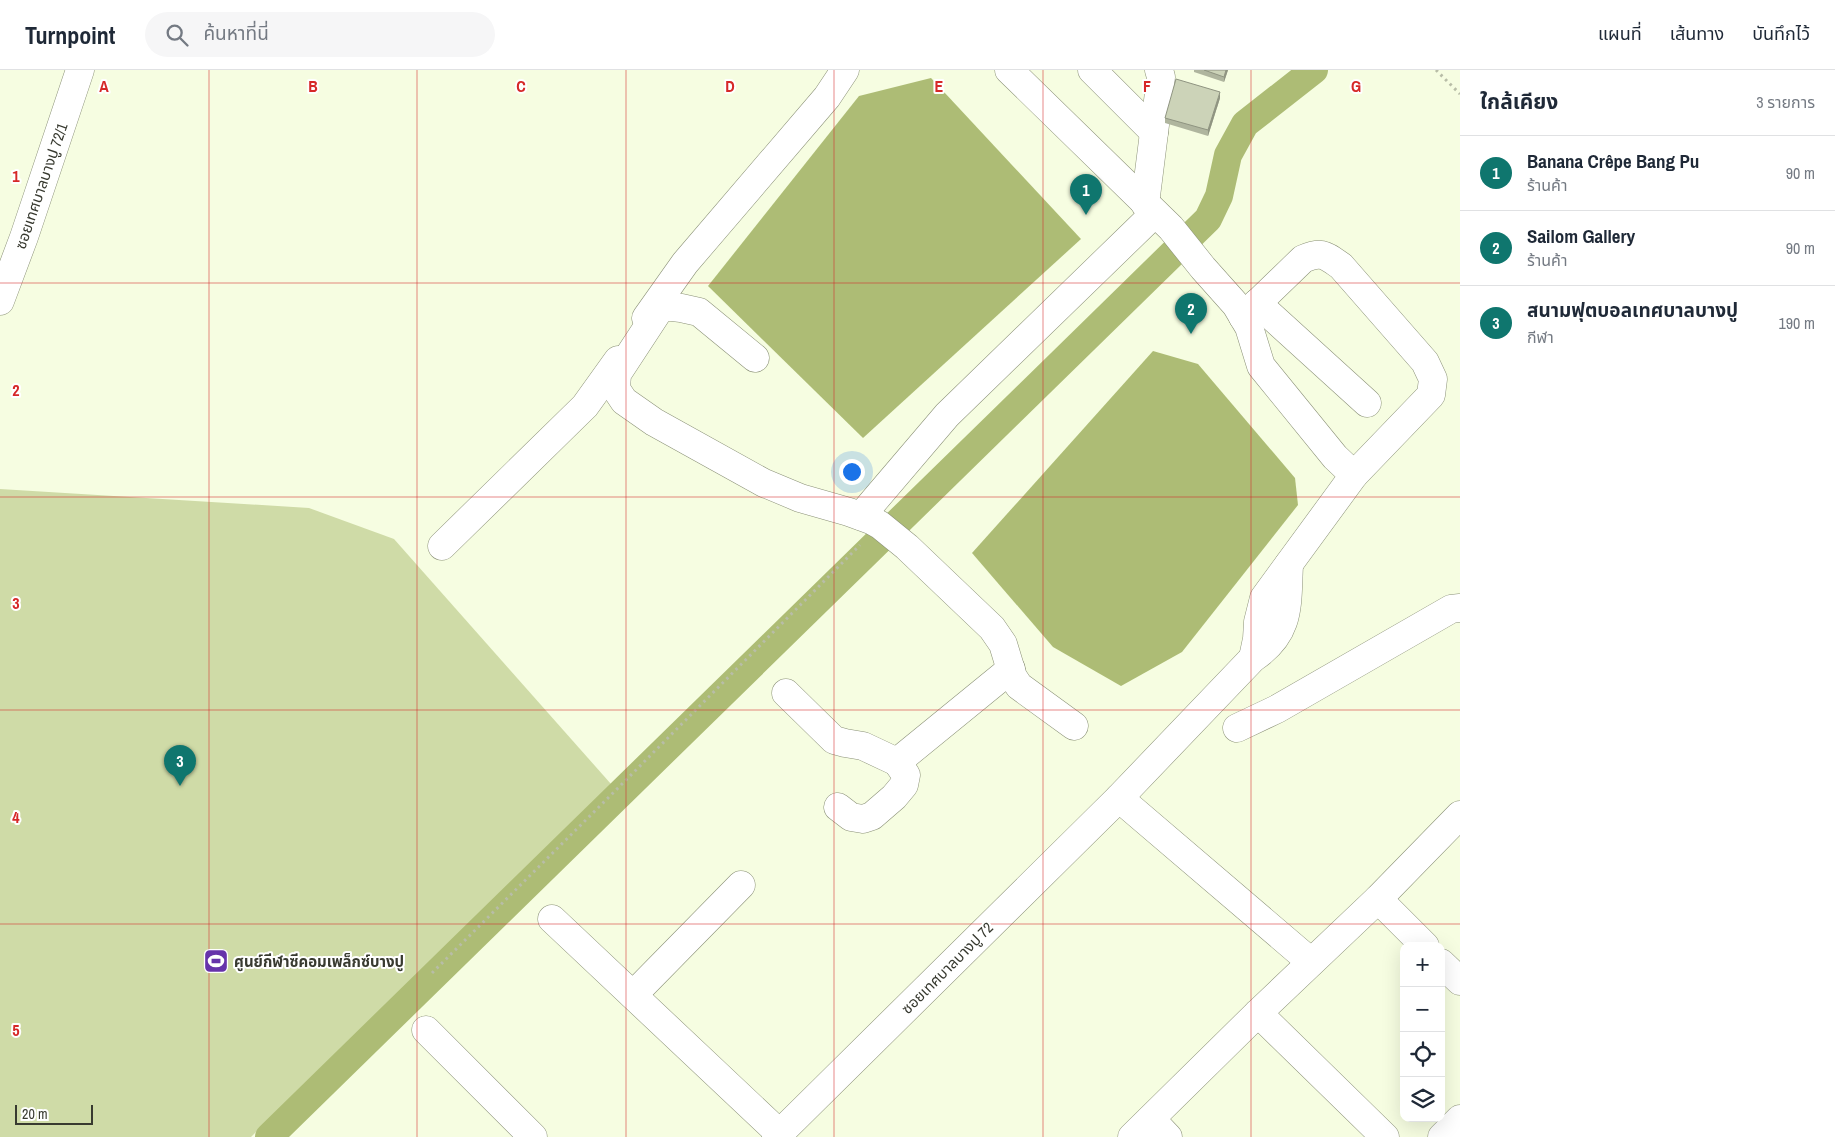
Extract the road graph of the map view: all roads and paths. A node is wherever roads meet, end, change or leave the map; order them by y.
1 (80, 70) edge
2 (845, 70) edge
3 (1009, 70) edge
4 (1092, 70) edge
5 (1158, 70) edge
6 (1436, 70) edge
7 (1460, 94) edge
8 (1154, 132) junction
9 (1157, 215) junction
10 (2, 286) edge
11 (1250, 310) junction
12 (755, 358) dead end
13 (1366, 404) dead end
14 (1354, 475) junction
15 (870, 521) junction
16 (442, 546) dead end
17 (1460, 608) edge
18 (1011, 669) junction
19 (786, 693) dead end
20 (1074, 726) dead end
21 (1237, 728) dead end
22 (897, 762) junction
23 (1118, 798) junction
24 (838, 807) dead end
25 (1460, 815) edge
26 (741, 884) dead end
27 (1378, 899) junction
28 (552, 919) dead end
29 (1420, 942) edge
30 (1311, 962) junction
31 (1445, 966) edge
32 (432, 973) dead end
33 (1460, 981) edge
34 (633, 995) junction
35 (1258, 1012) junction
36 (426, 1030) dead end
37 (1460, 1119) edge
38 (1150, 1131) edge
39 (777, 1135) edge
40 (533, 1137) edge
41 (1385, 1137) edge
42 (1442, 1137) edge

1 - 10 street, ซอยเทศบาลบางปู 72/1
2 - 16 street
3 - 9 street
4 - 8 street
5 - 8 street
6 - 7 path
8 - 9 street
9 - 11 street
9 - 15 street
11 - 13 street
11 - 14 street
11 - 14 street
12 - 15 street
14 - 23 street, ซอยเทศบาลบางปู 72
15 - 18 street
15 - 32 path
17 - 21 street
18 - 20 street
18 - 22 street
19 - 22 street
22 - 24 street
23 - 30 street
23 - 39 street, ซอยเทศบาลบางปู 72
25 - 27 street
26 - 34 street
27 - 29 street
27 - 30 street
28 - 34 street
30 - 35 street
31 - 33 street
34 - 39 street
35 - 38 street
35 - 41 street
36 - 40 street
37 - 42 street

